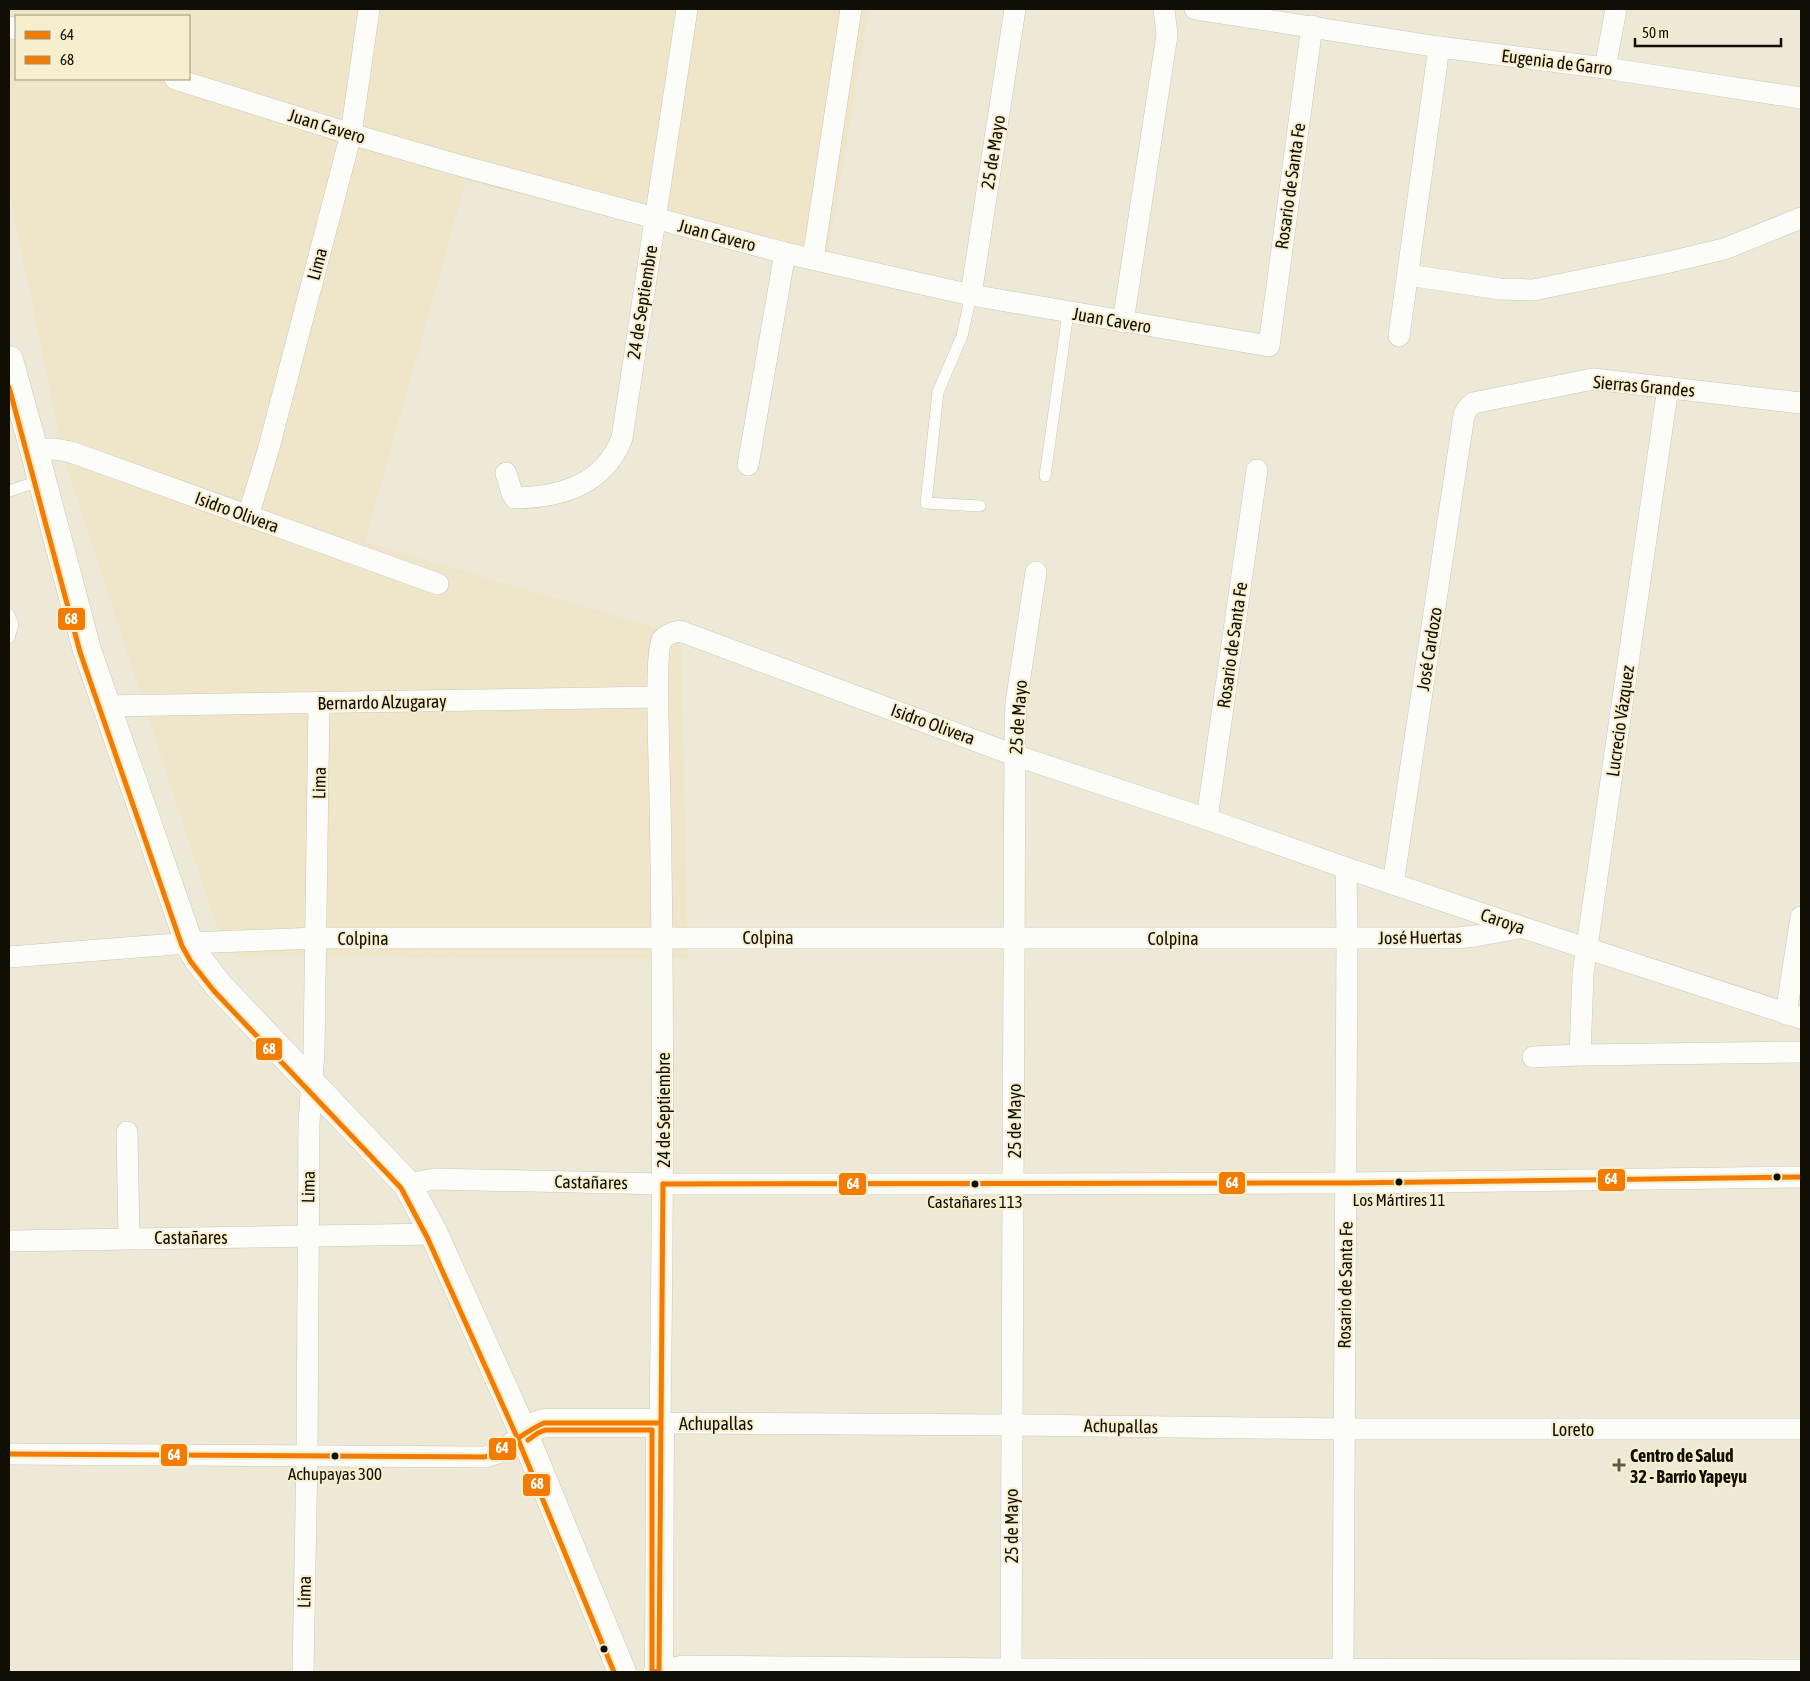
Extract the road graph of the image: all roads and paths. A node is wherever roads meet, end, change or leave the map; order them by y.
1 (369, 9) edge
2 (687, 9) edge
3 (851, 9) edge
4 (1015, 9) edge
5 (1164, 9) edge
6 (1195, 9) edge
7 (1616, 9) edge
8 (1290, 16) edge
9 (1312, 26) junction
10 (1439, 47) junction
11 (1605, 68) junction
12 (178, 80) edge
13 (1801, 98) edge
14 (351, 134) junction
15 (655, 218) junction
16 (1801, 218) edge
17 (785, 253) junction
18 (813, 259) junction
19 (1408, 274) junction
20 (972, 295) junction
21 (1068, 312) junction
22 (1123, 322) junction
23 (1399, 336) dead end
24 (1269, 346) joint
25 (9, 360) edge
26 (1668, 387) junction
27 (1801, 403) edge
28 (1464, 415) joint
29 (34, 450) junction
30 (748, 465) dead end
31 (1257, 470) dead end
32 (506, 473) dead end
33 (1045, 476) dead end
34 (42, 480) junction
35 (9, 491) edge
36 (980, 506) dead end
37 (248, 516) junction
38 (1036, 572) dead end
39 (438, 584) dead end
40 (9, 615) edge
41 (9, 638) edge
42 (662, 640) joint
43 (658, 697) junction
44 (320, 703) junction
45 (106, 706) junction
46 (1014, 755) junction
47 (1207, 818) junction
48 (1346, 868) junction
49 (1393, 884) junction
50 (1801, 917) edge
51 (1522, 927) junction
52 (662, 937) junction
53 (1015, 937) junction
54 (317, 938) junction
55 (1348, 938) junction
56 (190, 943) junction
57 (1587, 948) junction
58 (9, 957) edge
59 (1794, 1016) edge
60 (1801, 1052) edge
61 (1580, 1055) junction
62 (1533, 1057) dead end
63 (312, 1086) junction
64 (127, 1132) dead end
65 (1801, 1177) edge
66 (1346, 1183) junction
67 (407, 1184) junction
68 (663, 1184) junction
69 (1014, 1184) junction
70 (434, 1234) junction
71 (307, 1236) junction
72 (129, 1238) junction
73 (9, 1241) edge
74 (660, 1423) junction
75 (1011, 1425) junction
76 (1344, 1429) junction
77 (1801, 1429) edge
78 (524, 1434) junction
79 (9, 1454) edge
80 (307, 1455) junction
81 (1011, 1670) edge
82 (1801, 1670) edge
83 (1343, 1671) edge
84 (302, 1672) edge
85 (622, 1672) edge
86 (657, 1672) edge

1 - 14 street, Lima
2 - 15 street, 24 de Septiembre
3 - 18 street
4 - 20 street, 25 de Mayo
5 - 22 street
6 - 8 street, Eugenia de Garro
7 - 11 street
8 - 9 street, Eugenia de Garro
9 - 10 street, Eugenia de Garro
9 - 24 street, Rosario de Santa Fe
10 - 11 street, Eugenia de Garro
10 - 19 street
11 - 13 street, Eugenia de Garro
12 - 14 street, Juan Cavero
14 - 15 street, Juan Cavero
14 - 37 street, Lima
15 - 17 street, Juan Cavero
15 - 32 street, 24 de Septiembre
16 - 19 street
17 - 18 street, Juan Cavero
17 - 30 street
18 - 20 street, Juan Cavero
19 - 23 street
20 - 21 street, Juan Cavero
20 - 36 lane
21 - 22 street, Juan Cavero
21 - 33 lane
22 - 24 street, Juan Cavero
25 - 29 main road
26 - 27 street, Sierras Grandes
26 - 28 street, Sierras Grandes
26 - 57 street, Lucrecio Vázquez
28 - 49 street, José Cardozo
29 - 34 main road
29 - 37 street, Isidro Olivera
31 - 47 street, Rosario de Santa Fe
34 - 35 lane
34 - 45 main road
37 - 39 street, Isidro Olivera
38 - 46 street, 25 de Mayo
40 - 41 lane
42 - 43 street, 24 de Septiembre
42 - 46 street, Isidro Olivera
43 - 44 street, Bernardo Alzugaray
43 - 52 street, 24 de Septiembre
44 - 45 street, Bernardo Alzugaray
44 - 54 street, Lima
45 - 56 main road
46 - 47 street, Isidro Olivera
46 - 53 street, 25 de Mayo
47 - 48 street, Caroya
48 - 49 street, Caroya
48 - 55 street, Rosario de Santa Fe
49 - 51 street, Caroya
50 - 59 street
51 - 55 street, José Huertas
51 - 57 street, Caroya
52 - 53 street, Colpina
52 - 54 street, Colpina
52 - 68 street, 24 de Septiembre
53 - 55 street, Colpina
53 - 69 street, 25 de Mayo
54 - 56 street, Colpina
54 - 63 street, Lima
55 - 66 street, Rosario de Santa Fe
56 - 58 street
56 - 63 main road
57 - 59 street, Caroya
57 - 61 street, Lucrecio Vázquez
60 - 61 street
61 - 62 street
63 - 67 main road
63 - 71 street, Lima
64 - 72 street
65 - 66 street, Castañares
66 - 69 street, Castañares
66 - 76 street, Rosario de Santa Fe
67 - 68 street, Castañares
67 - 70 main road
68 - 69 street, Castañares
68 - 74 street, 24 de Septiembre
69 - 75 street, 25 de Mayo
70 - 71 street, Castañares
70 - 78 main road
71 - 72 street, Castañares
71 - 80 street, Lima
72 - 73 street, Castañares
74 - 75 street, Achupallas
74 - 78 main road, Achupallas
74 - 86 main road, 24 de Septiembre
75 - 76 street, Achupallas
75 - 81 street, 25 de Mayo
76 - 77 street, Loreto
76 - 83 street, Rosario de Santa Fe
78 - 80 street, Achupallas
78 - 85 main road
79 - 80 street, Achupallas
80 - 84 street, Lima
81 - 83 street
81 - 86 street
82 - 83 street

